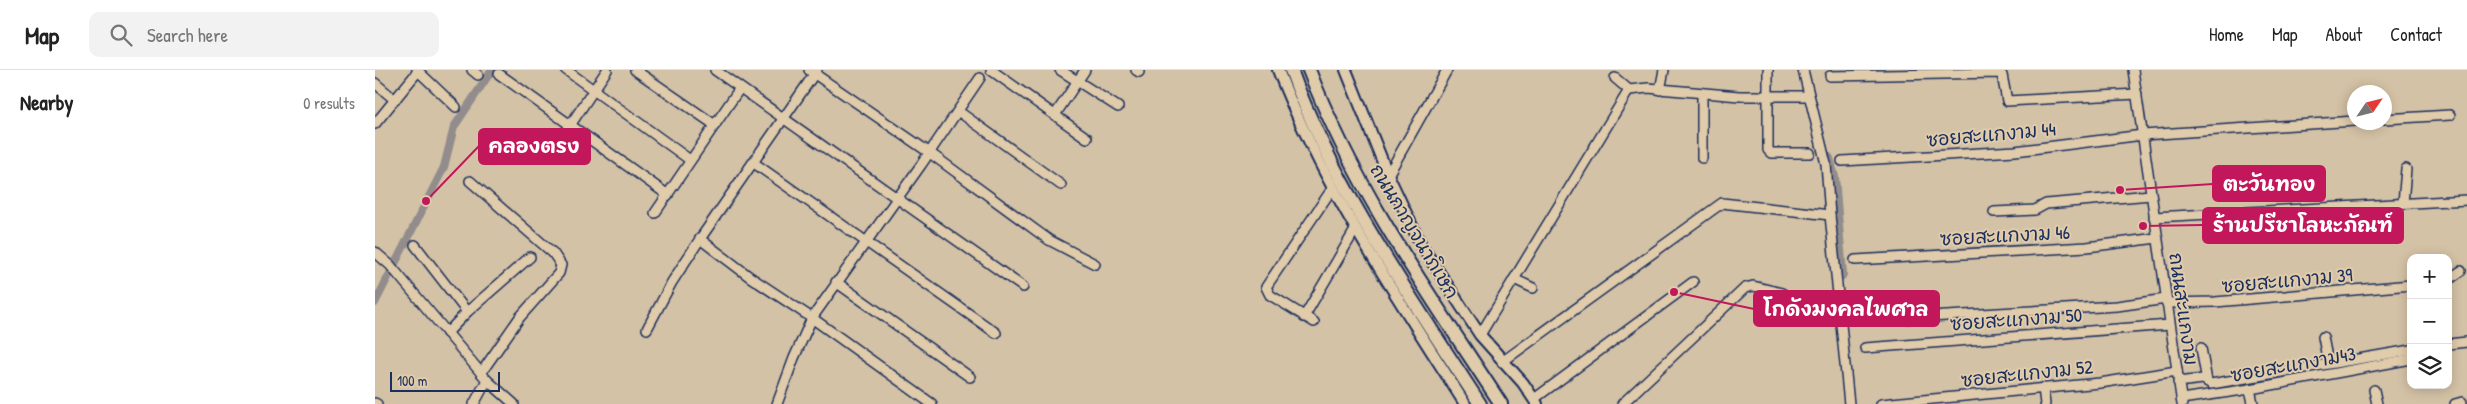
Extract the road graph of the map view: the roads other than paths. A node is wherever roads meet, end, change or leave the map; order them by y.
1 (418, 70) edge
2 (567, 70) edge
3 (607, 70) edge
4 (635, 70) edge
5 (715, 70) edge
6 (991, 70) edge
7 (1060, 70) edge
8 (1085, 70) edge
9 (1279, 70) edge
10 (1291, 70) edge
11 (1309, 70) edge
12 (1346, 70) edge
13 (1447, 70) edge
14 (1664, 70) edge
15 (1769, 70) edge
16 (1803, 70) edge
17 (2133, 70) edge
18 (813, 71) edge
19 (499, 74) dead end
20 (1830, 76) dead end
21 (980, 78) dead end
22 (1615, 78) dead end
23 (375, 83) edge
24 (1078, 83) junction
25 (740, 88) junction
26 (594, 90) junction
27 (1629, 90) junction
28 (1660, 90) junction
29 (1702, 93) junction
30 (2137, 94) junction
31 (1808, 96) junction
32 (1769, 97) junction
33 (395, 100) junction
34 (457, 107) dead end
35 (1119, 107) dead end
36 (958, 111) junction
37 (2450, 115) dead end
38 (1055, 116) junction
39 (2392, 119) edge
40 (784, 120) junction
41 (2347, 122) edge
42 (375, 124) edge
43 (570, 125) junction
44 (715, 125) junction
45 (2143, 135) junction
46 (1087, 138) dead end
47 (557, 145) dead end
48 (930, 153) junction
49 (1810, 154) dead end
50 (1702, 158) dead end
51 (689, 160) junction
52 (1842, 161) dead end
53 (754, 163) junction
54 (2406, 169) dead end
55 (1388, 175) junction
56 (469, 181) dead end
57 (1061, 185) dead end
58 (1332, 189) junction
59 (668, 195) junction
60 (2151, 195) junction
61 (897, 199) junction
62 (2467, 200) edge
63 (2403, 203) junction
64 (1994, 212) dead end
65 (655, 214) dead end
66 (1830, 215) junction
67 (2154, 217) junction
68 (1355, 230) junction
69 (702, 235) junction
70 (2157, 238) junction
71 (866, 242) junction
72 (415, 245) dead end
73 (375, 252) edge
74 (530, 257) dead end
75 (1855, 260) dead end
76 (1095, 264) dead end
77 (2461, 271) dead end
78 (2452, 277) edge
79 (1514, 278) junction
80 (835, 282) junction
81 (1693, 282) dead end
82 (2407, 285) edge
83 (1023, 287) dead end
84 (1533, 288) dead end
85 (1782, 293) dead end
86 (2166, 301) junction
87 (467, 312) junction
88 (1304, 317) junction
89 (812, 318) junction
90 (1879, 320) dead end
91 (1315, 322) dead end
92 (2170, 325) junction
93 (647, 329) dead end
94 (447, 333) junction
95 (996, 333) dead end
96 (1480, 335) junction
97 (2323, 337) dead end
98 (2467, 342) edge
99 (2452, 344) edge
100 (1865, 348) dead end
101 (2201, 348) dead end
102 (2407, 351) edge
103 (2407, 360) edge
104 (1502, 362) junction
105 (2327, 362) junction
106 (2177, 371) junction
107 (484, 376) junction
108 (970, 377) dead end
109 (2178, 382) junction
110 (2207, 382) junction
111 (2043, 388) junction
112 (2250, 389) junction
113 (2374, 390) dead end
114 (1956, 400) edge
115 (1536, 402) edge
116 (2181, 402) edge
117 (2253, 403) edge
118 (474, 404) edge
119 (514, 404) edge
120 (777, 404) edge
121 (932, 404) edge
122 (1465, 404) edge
123 (1480, 404) edge
124 (1501, 404) edge
125 (1622, 404) edge
126 (1849, 404) edge
127 (1881, 404) edge
128 (2045, 404) edge
129 (2377, 404) edge

1 - 33 street
1 - 34 street
2 - 26 street
3 - 26 street
4 - 44 street
5 - 25 street
6 - 38 street
7 - 24 street
8 - 24 street
9 - 58 main road
10 - 123 highway, ถนนกาญจนาภิเษก
11 - 124 highway, ถนนกาญจนาภิเษก
12 - 55 main road
13 - 55 street
14 - 28 street
15 - 32 street
16 - 31 street
17 - 30 street, ถนนสะแกงาม
18 - 40 street
18 - 48 street
19 - 43 street
20 - 30 street
21 - 36 street
22 - 27 street
23 - 33 street
24 - 35 street
24 - 38 street
25 - 40 street
25 - 44 street
26 - 43 street
26 - 51 street
27 - 28 street
27 - 79 street
28 - 29 street
29 - 32 street
29 - 50 street
30 - 45 street, ถนนสะแกงาม
31 - 32 street
31 - 66 street
32 - 49 street
33 - 42 street
36 - 48 street
36 - 57 street
37 - 39 street
38 - 46 street
40 - 53 street
40 - 61 street
41 - 45 street, ซอยสะแกงาม 44
43 - 47 street
43 - 59 street
44 - 51 street
45 - 52 street, ซอยสะแกงาม 44
45 - 60 street, ถนนสะแกงาม
48 - 61 street
48 - 76 street
51 - 59 street
53 - 69 street
53 - 71 street
54 - 63 street
55 - 96 main road
56 - 107 street
58 - 68 main road
58 - 88 street
59 - 65 street
60 - 64 street
60 - 67 street, ถนนสะแกงาม
61 - 71 street
61 - 83 street
62 - 63 street
63 - 67 street
66 - 104 street
66 - 126 street
67 - 70 street, ถนนสะแกงาม
68 - 88 street
68 - 122 main road
69 - 89 street
69 - 93 street
70 - 75 street, ซอยสะแกงาม 46
70 - 86 street, ถนนสะแกงาม
71 - 80 street
71 - 95 street
72 - 87 street
73 - 94 street
74 - 87 street
77 - 78 street
79 - 84 street
79 - 96 street
80 - 89 street
80 - 108 street
81 - 115 street
82 - 86 street, ซอยสะแกงาม 39
85 - 125 street
86 - 90 street, ซอยสะแกงาม 39
86 - 92 street, ถนนสะแกงาม
87 - 94 street
88 - 91 street
89 - 120 street
89 - 121 street
92 - 100 street, ซอยสะแกงาม 50
92 - 106 street, ถนนสะแกงาม
94 - 107 street
96 - 104 main road
97 - 105 street
98 - 99 street
101 - 110 street
102 - 105 street
103 - 112 street, ซอยสะแกงาม43
104 - 115 main road
105 - 110 street
106 - 109 street, ถนนสะแกงาม
106 - 111 street, ซอยสะแกงาม 52
107 - 118 street
107 - 119 street
109 - 110 street
109 - 116 street, ถนนสะแกงาม
111 - 114 street, ซอยสะแกงาม 52
111 - 128 street
112 - 116 street, ซอยสะแกงาม43
112 - 117 street
113 - 129 street
114 - 127 street, ซอยสะแกงาม 52

